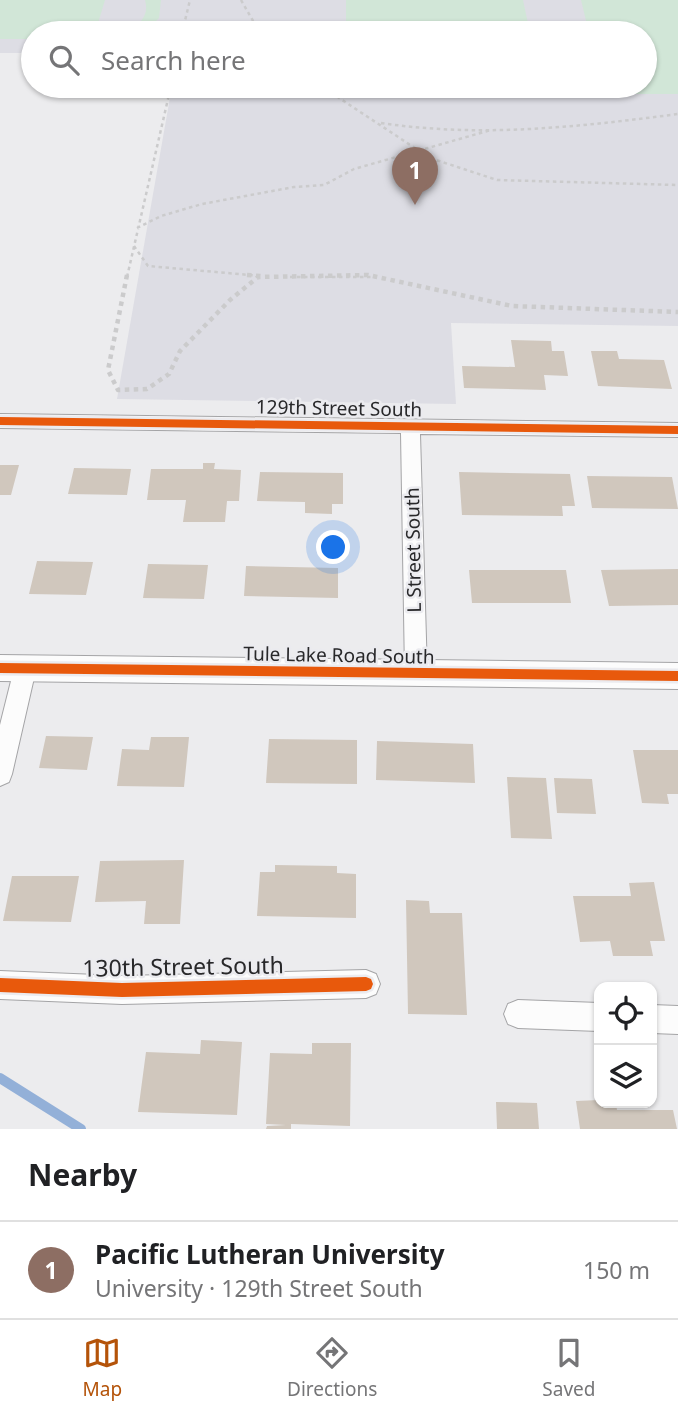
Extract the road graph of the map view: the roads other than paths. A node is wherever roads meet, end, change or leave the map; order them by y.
1 (0, 421) edge
2 (410, 426) junction
3 (678, 430) edge
4 (13, 669) edge
5 (416, 673) junction
6 (678, 676) edge
7 (0, 774) edge
8 (366, 984) dead end
9 (0, 985) edge
10 (518, 1014) dead end
11 (594, 1017) edge
12 (657, 1019) edge
13 (678, 1020) edge

1 - 2 street, 129th Street South
2 - 3 street, 129th Street South
2 - 5 street, L Street South
4 - 5 street, Tule Lake Road South
4 - 7 street
5 - 6 street, Tule Lake Road South
8 - 9 street, 130th Street South
10 - 11 street
12 - 13 street

